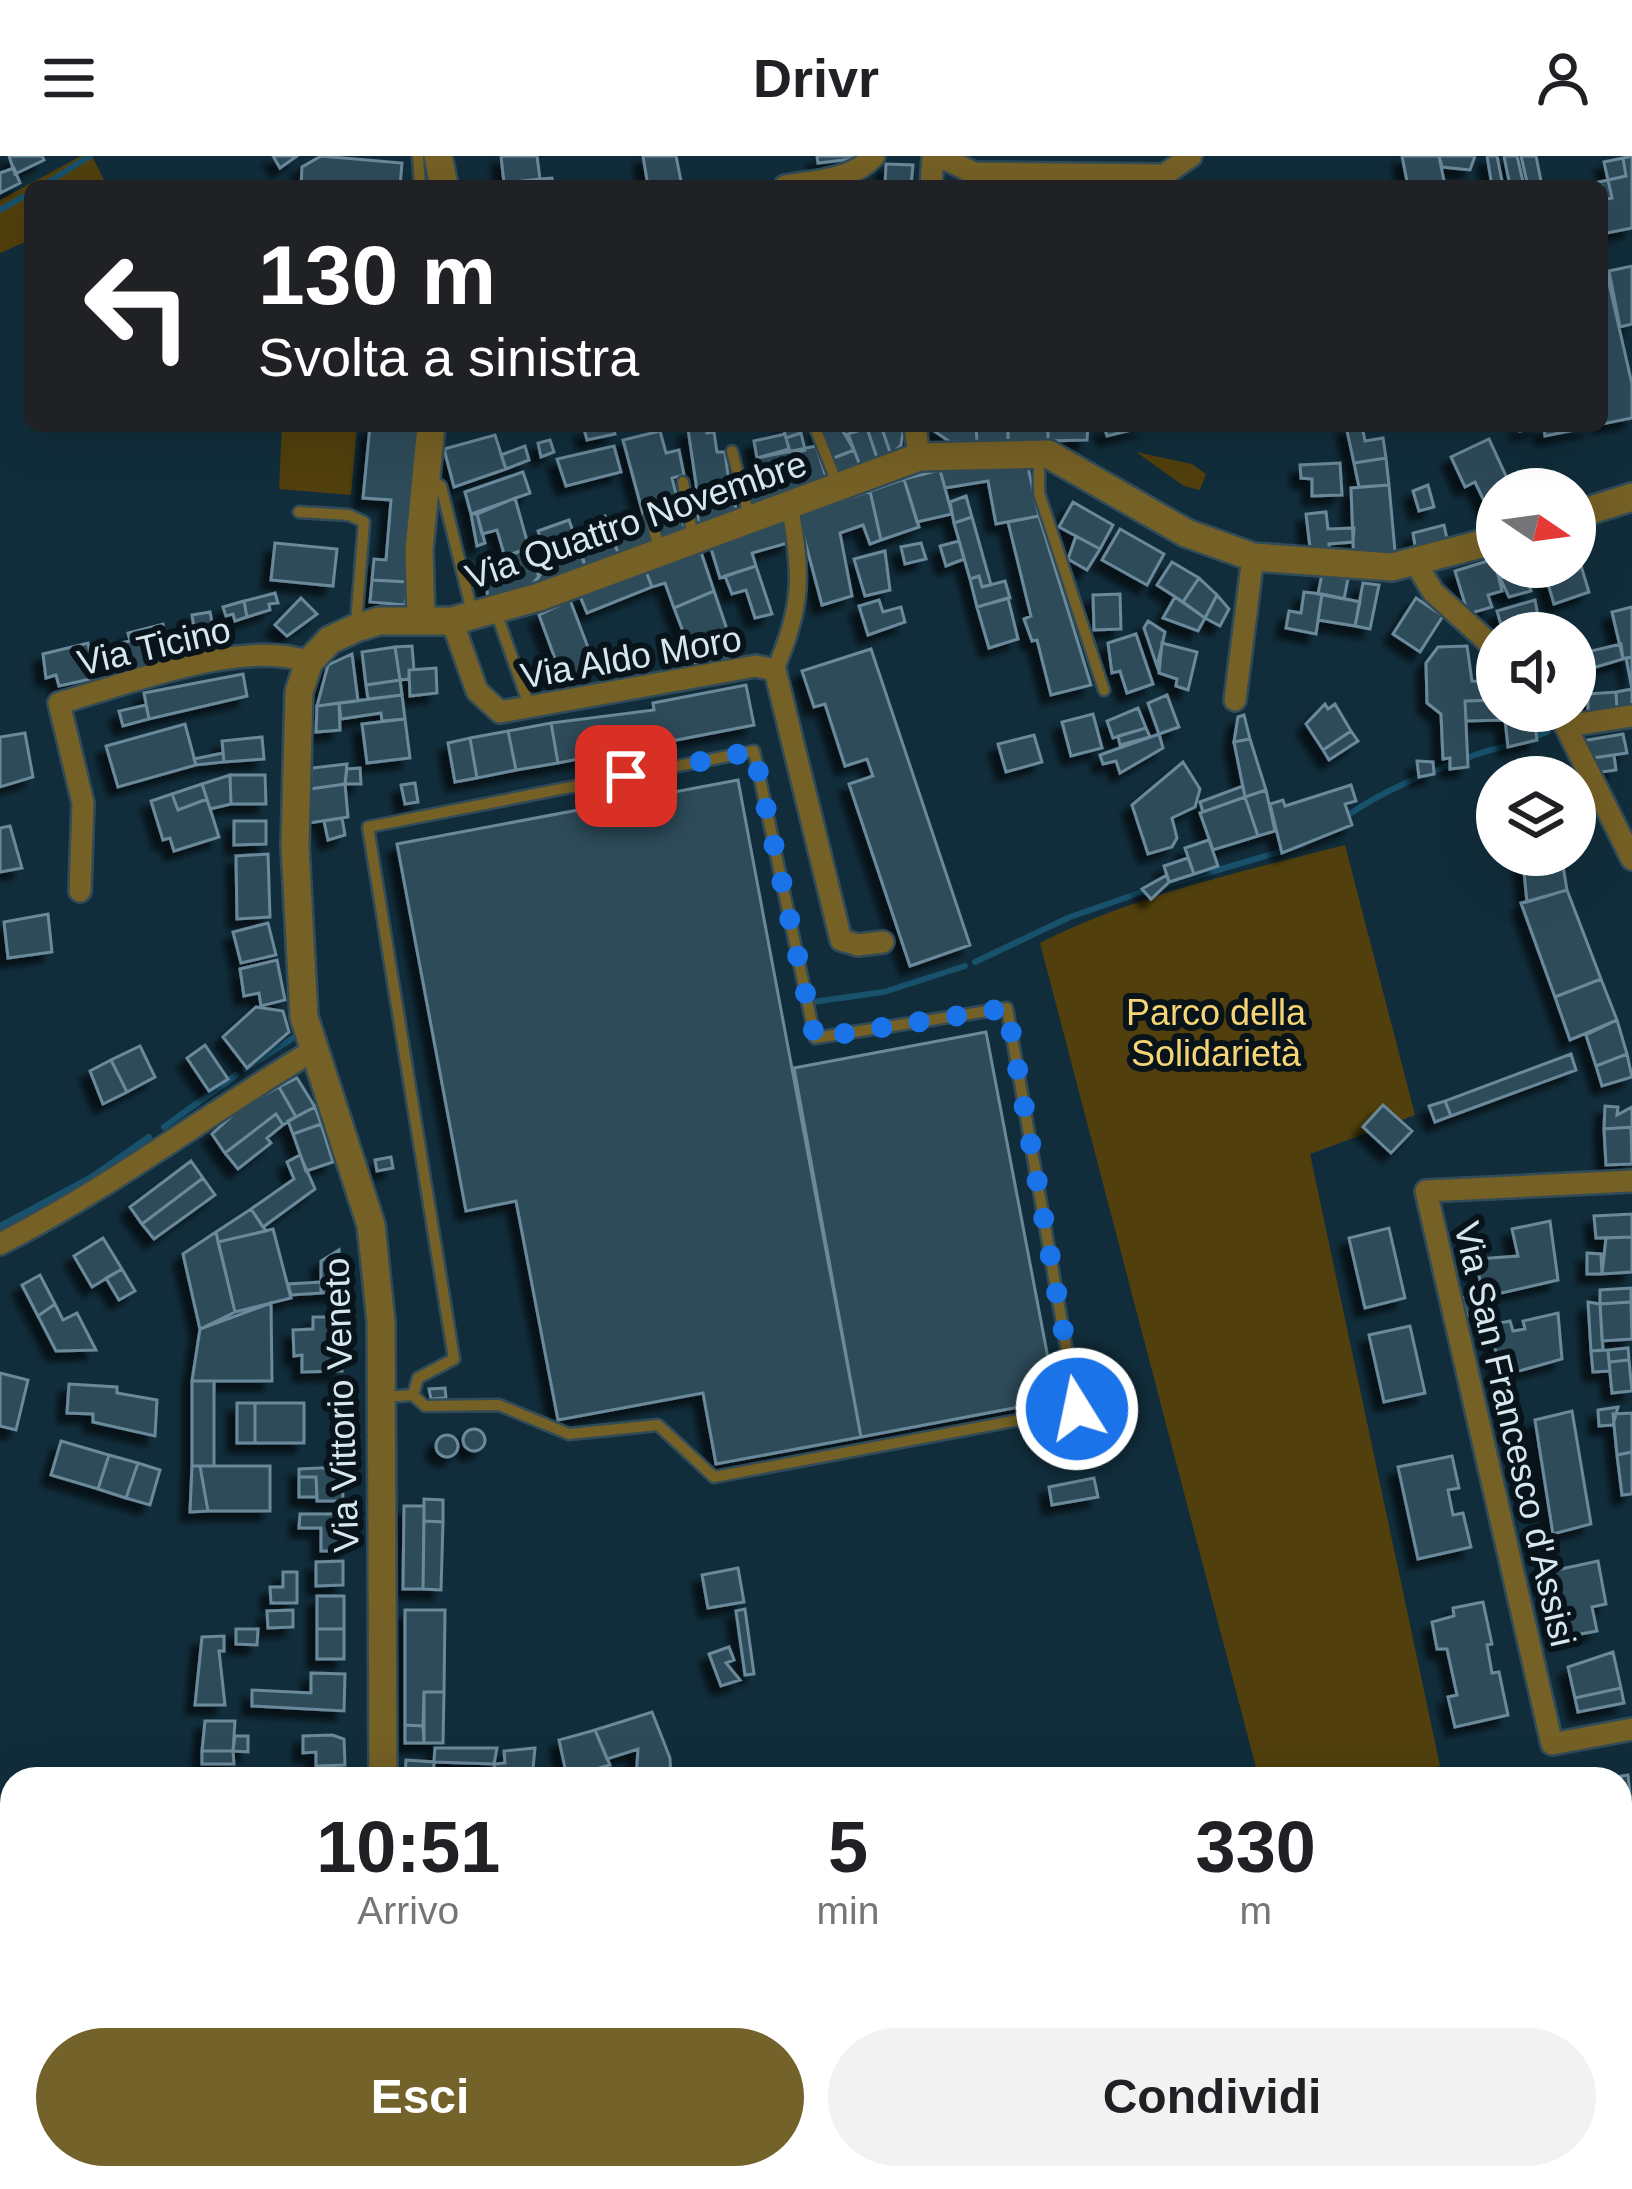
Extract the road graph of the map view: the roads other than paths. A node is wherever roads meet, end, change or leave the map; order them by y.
1 (874, 156) edge
2 (936, 156) edge
3 (1191, 156) edge
4 (823, 180) edge
5 (430, 432) edge
6 (817, 432) edge
7 (916, 432) edge
8 (732, 451) dead end
9 (1040, 453) junction
10 (920, 457) junction
11 (683, 482) dead end
12 (426, 483) junction
13 (839, 489) junction
14 (1632, 497) edge
15 (790, 507) junction
16 (1596, 508) edge
17 (299, 512) dead end
18 (650, 516) dead end
19 (750, 519) junction
20 (693, 537) junction
21 (659, 546) junction
22 (1476, 547) edge
23 (1253, 557) junction
24 (1417, 565) junction
25 (473, 615) junction
26 (421, 619) junction
27 (356, 628) junction
28 (1476, 631) edge
29 (309, 662) junction
30 (775, 670) junction
31 (1104, 690) dead end
32 (1235, 700) dead end
33 (530, 709) junction
34 (1632, 716) edge
35 (1596, 718) edge
36 (1568, 732) edge
37 (1632, 859) edge
38 (80, 891) dead end
39 (883, 942) dead end
40 (314, 1050) junction
41 (1632, 1181) edge
42 (0, 1244) edge
43 (413, 1395) junction
44 (381, 1397) junction
45 (1632, 1729) edge
46 (383, 1767) edge

1 - 4 street
2 - 3 street
5 - 12 street
6 - 13 lane
7 - 10 street
8 - 19 lane
9 - 10 street, Via Quattro Novembre
9 - 23 street, Via Quattro Novembre
9 - 31 lane
10 - 13 street, Via Quattro Novembre
11 - 20 lane
12 - 25 lane
12 - 26 street
13 - 15 street, Via Quattro Novembre
14 - 16 street
15 - 19 street, Via Quattro Novembre
15 - 30 street
17 - 27 lane
18 - 21 lane
19 - 20 street, Via Quattro Novembre
20 - 21 street, Via Quattro Novembre
21 - 25 street, Via Quattro Novembre
22 - 24 street, Via Quattro Novembre
23 - 24 street, Via Quattro Novembre
23 - 32 street
24 - 28 street
25 - 26 street, Via Quattro Novembre
25 - 33 lane
25 - 33 street, Via Aldo Moro
26 - 27 street
27 - 29 street
29 - 38 street, Via Ticino
29 - 40 street, Via Vittorio Veneto
30 - 33 street, Via Aldo Moro
30 - 39 street, Via Aldo Moro
34 - 35 street
36 - 37 street
40 - 42 street
40 - 44 street, Via Vittorio Veneto
41 - 45 street, Via San Francesco d'Assisi
43 - 43 lane
43 - 44 lane
44 - 46 street, Via Vittorio Veneto

